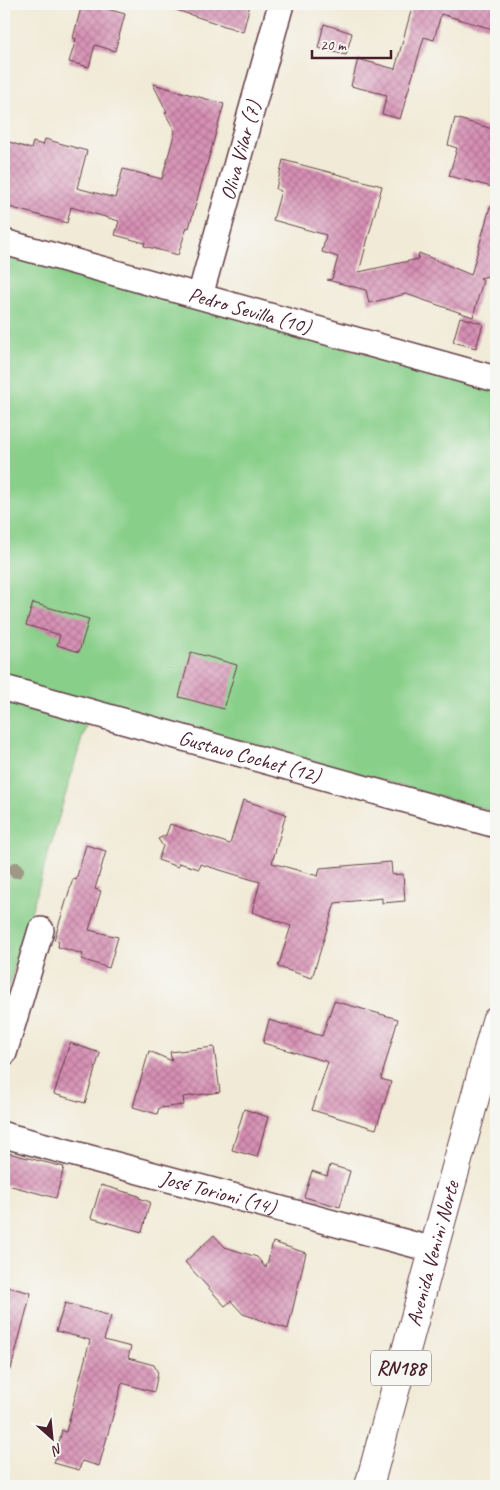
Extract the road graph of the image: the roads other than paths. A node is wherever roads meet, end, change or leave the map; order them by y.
1 (281, 4) edge
2 (4, 242) edge
3 (200, 296) junction
4 (496, 379) edge
5 (4, 688) edge
6 (496, 825) edge
7 (41, 930) dead end
8 (496, 1021) edge
9 (4, 1053) edge
10 (4, 1135) edge
11 (434, 1250) junction
12 (369, 1486) edge

1 - 3 street, Oliva Vilar (7)
2 - 3 street, Pedro Sevilla (10)
3 - 4 street, Pedro Sevilla (10)
5 - 6 street, Gustavo Cochet (12)
7 - 9 street
8 - 11 highway, Avenida Venini Norte / RN188
10 - 11 street, José Torioni (14)
11 - 12 highway, Avenida Venini Norte / RN188

